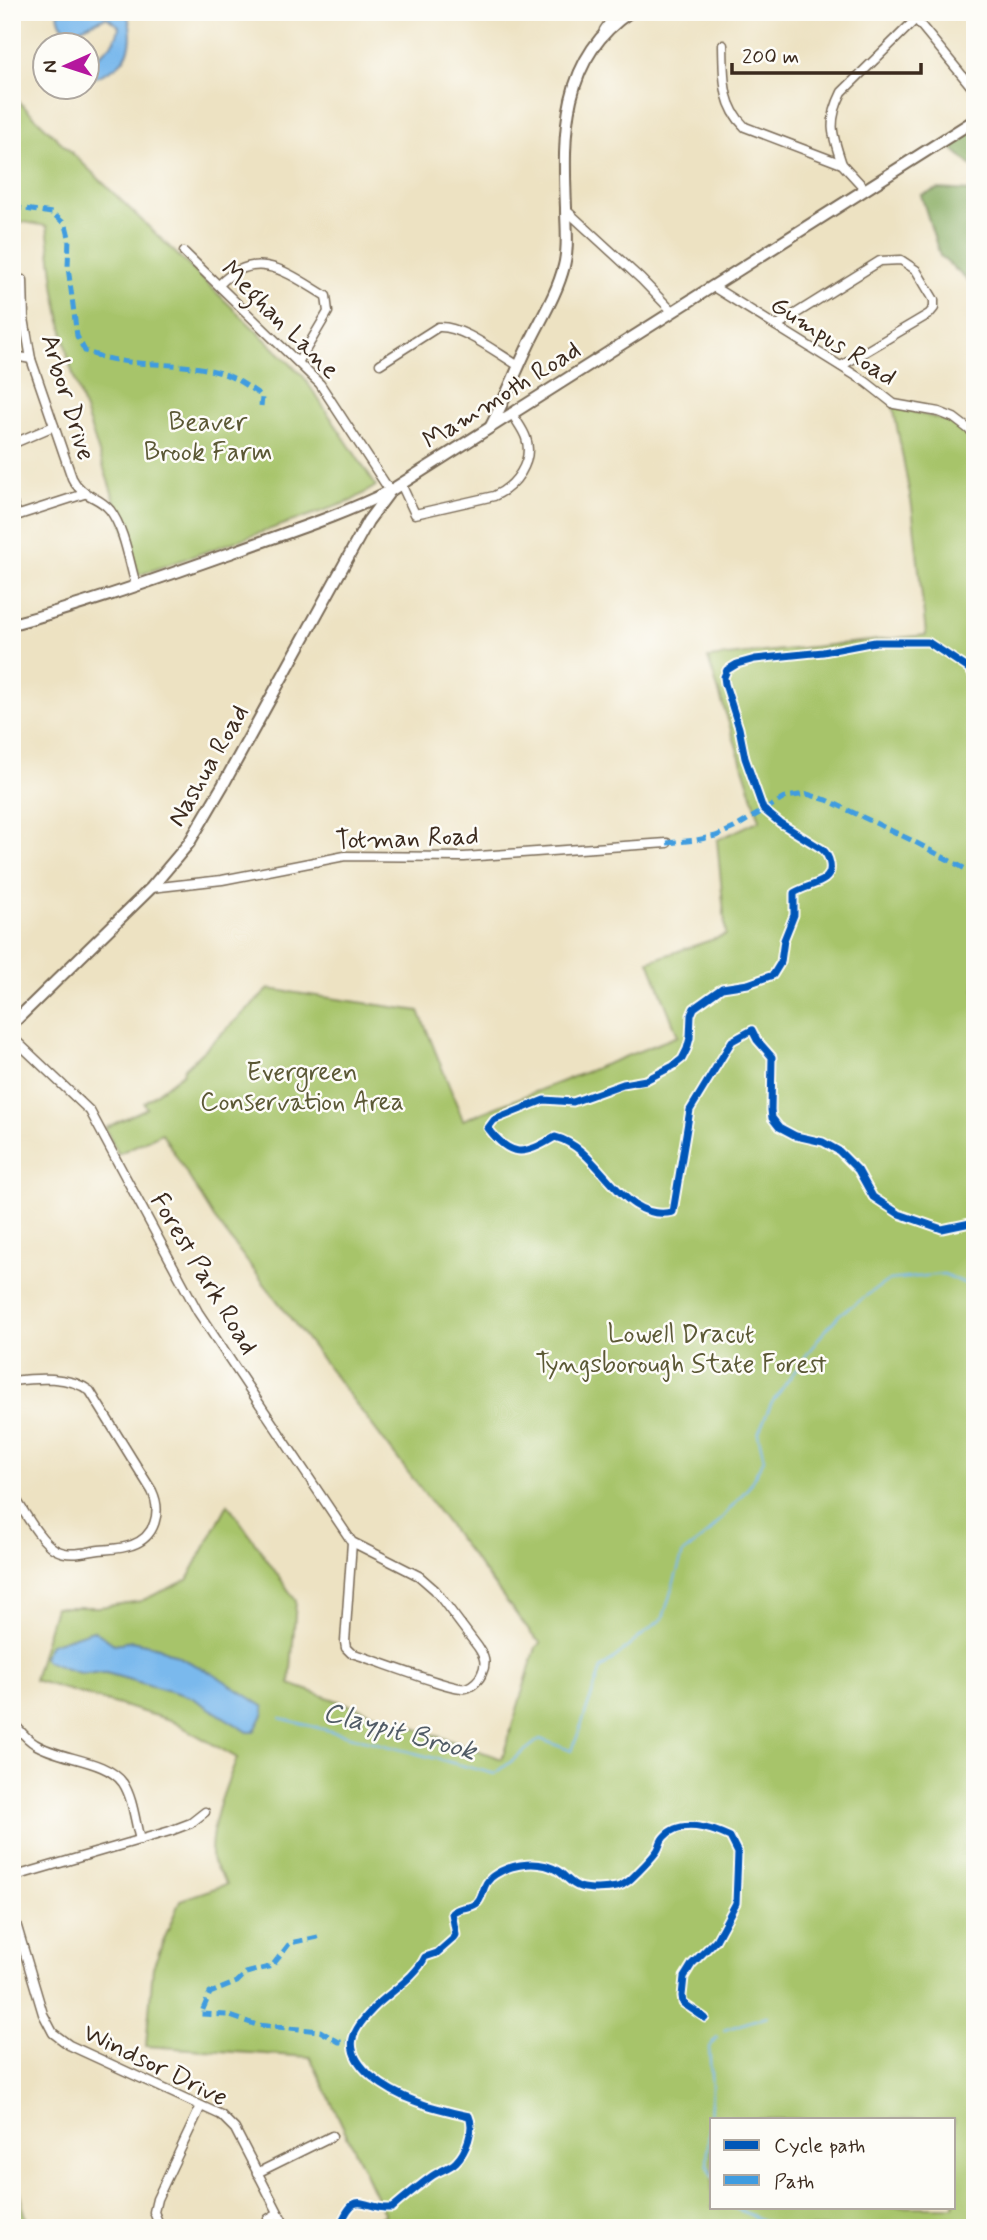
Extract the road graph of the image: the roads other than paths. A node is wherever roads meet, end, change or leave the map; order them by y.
1 (616, 12) edge
2 (630, 12) edge
3 (913, 15) edge
4 (598, 39) junction
5 (723, 45) dead end
6 (975, 91) edge
7 (975, 120) edge
8 (842, 164) junction
9 (865, 189) junction
10 (566, 210) junction
11 (184, 252) dead end
12 (23, 281) dead end
13 (219, 285) junction
14 (712, 286) junction
15 (672, 311) junction
16 (776, 326) junction
17 (12, 358) edge
18 (31, 359) junction
19 (299, 361) junction
20 (380, 364) dead end
21 (519, 366) junction
22 (841, 366) junction
23 (506, 397) junction
24 (526, 404) junction
25 (512, 413) junction
26 (54, 426) junction
27 (491, 426) junction
28 (975, 434) edge
29 (12, 444) edge
30 (401, 484) junction
31 (390, 491) junction
32 (84, 494) junction
33 (12, 500) edge
34 (136, 585) junction
35 (12, 624) edge
36 (667, 843) dead end
37 (151, 888) junction
38 (12, 1024) edge
39 (12, 1037) edge
40 (12, 1381) edge
41 (12, 1493) edge
42 (352, 1542) junction
43 (12, 1721) edge
44 (205, 1812) dead end
45 (140, 1840) junction
46 (12, 1877) edge
47 (12, 1910) edge
48 (201, 2106) junction
49 (332, 2136) dead end
50 (257, 2173) junction
51 (278, 2213) junction
52 (158, 2222) dead end
53 (267, 2228) edge
54 (282, 2228) edge

1 - 4 street
2 - 4 main road
3 - 6 street
3 - 8 street
4 - 10 main road
5 - 8 street
7 - 9 main road, Mammoth Road
8 - 9 street
9 - 14 main road, Mammoth Road
10 - 15 street
10 - 21 main road
11 - 13 street, Meghan Lane
12 - 18 street, Arbor Drive
13 - 19 street, Meghan Lane
13 - 19 street
14 - 15 main road, Mammoth Road
14 - 16 street, Gumpus Road
15 - 24 main road, Mammoth Road
16 - 22 street, Gumpus Road
16 - 22 street
17 - 18 street
18 - 26 street, Arbor Drive
19 - 31 street, Meghan Lane
20 - 21 street
21 - 23 main road
22 - 28 street, Gumpus Road
23 - 24 main road
23 - 27 main road
24 - 25 main road, Mammoth Road
25 - 27 main road, Mammoth Road
25 - 30 street
26 - 29 street
26 - 32 street, Arbor Drive
27 - 30 main road, Mammoth Road
30 - 31 main road, Mammoth Road
31 - 34 main road, Mammoth Road
31 - 37 main road, Nashua Road
32 - 33 street
32 - 34 street, Arbor Drive
34 - 35 main road, Mammoth Road
36 - 37 street, Totman Road
37 - 38 main road, Nashua Road
39 - 42 street, Forest Park Road
40 - 41 street
42 - 42 street
43 - 45 street
44 - 45 street
45 - 46 street
47 - 48 street, Windsor Drive
48 - 50 street, Windsor Drive
48 - 52 street
49 - 50 street
50 - 51 street, Windsor Drive
51 - 53 street
51 - 54 street, Windsor Drive

